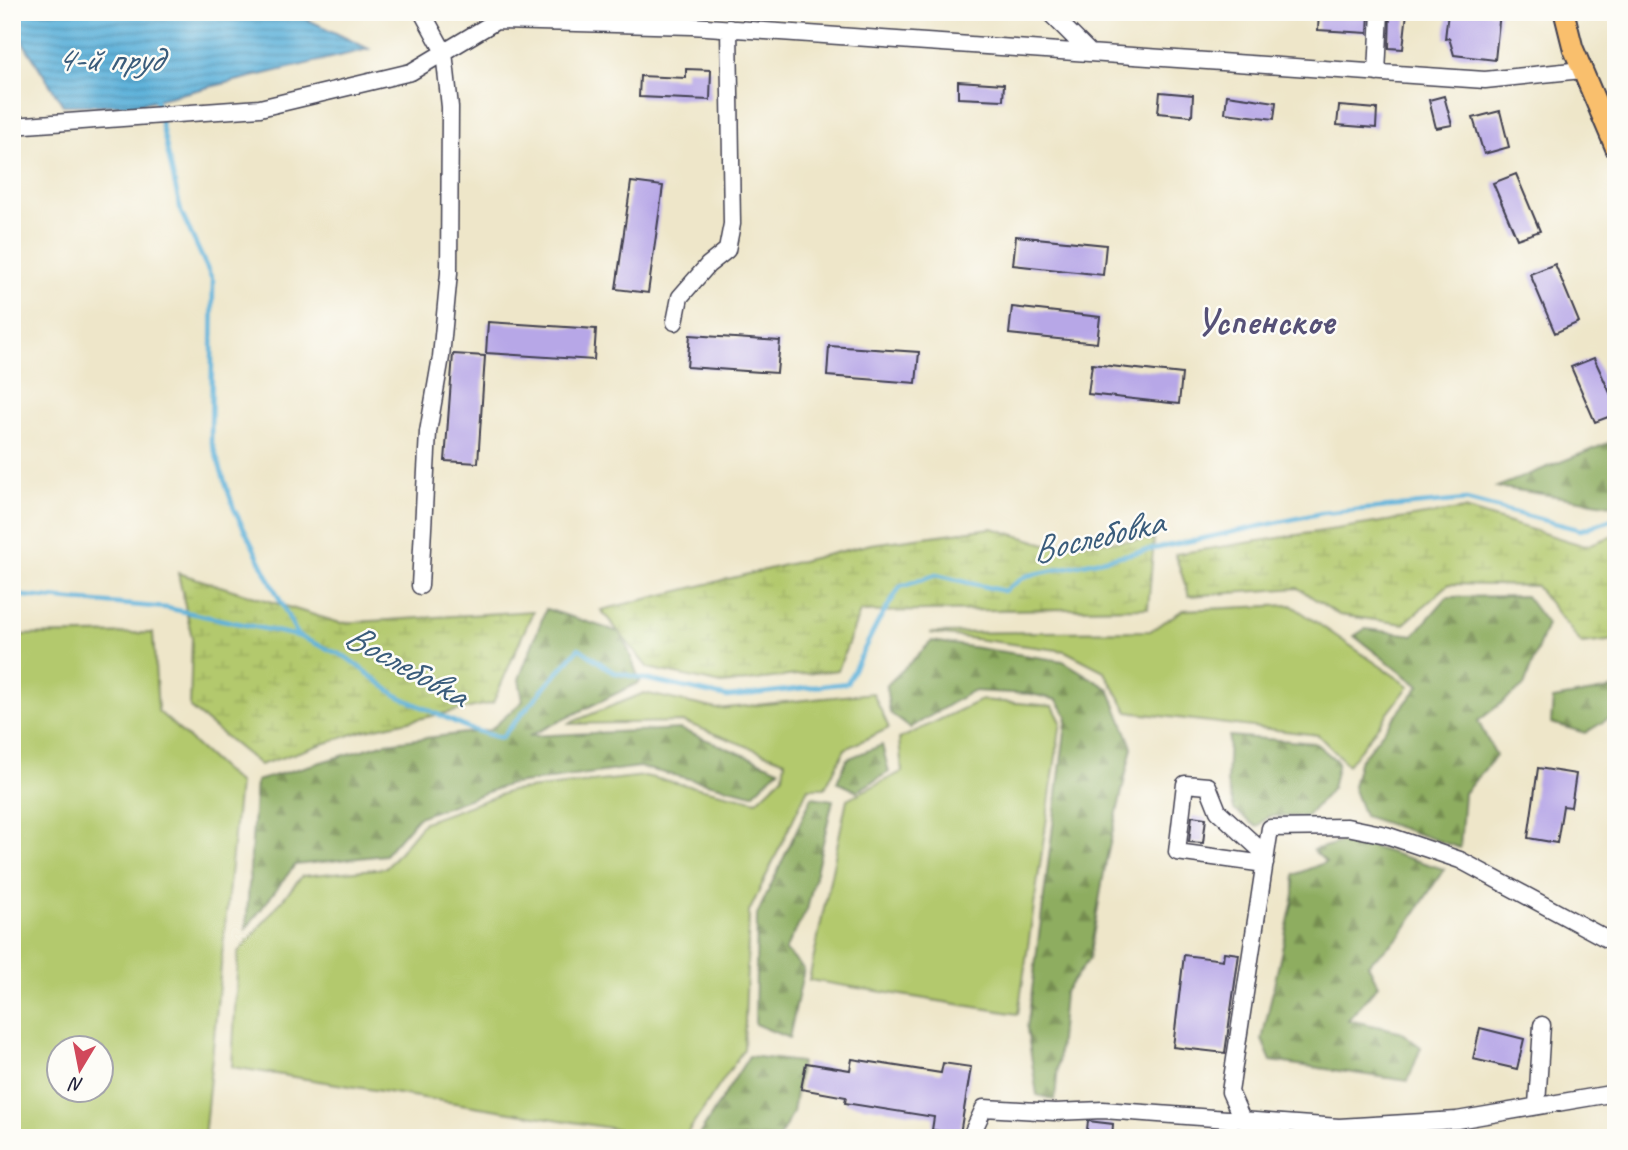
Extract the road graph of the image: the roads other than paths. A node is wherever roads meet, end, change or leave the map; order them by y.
1 (422, 12) edge
2 (1049, 12) edge
3 (1380, 12) edge
4 (1564, 12) edge
5 (729, 28) junction
6 (444, 52) junction
7 (1090, 53) junction
8 (1582, 70) junction
9 (1377, 73) junction
10 (12, 126) edge
11 (1616, 149) edge
12 (675, 321) dead end
13 (420, 586) dead end
14 (1266, 859) junction
15 (1616, 944) edge
16 (1542, 1025) dead end
17 (1616, 1093) edge
18 (1537, 1105) junction
19 (1242, 1119) junction
20 (970, 1138) edge

1 - 6 street
2 - 7 street
3 - 9 street
4 - 8 main road
5 - 6 street
5 - 7 street
5 - 12 street
6 - 10 street
6 - 13 street
7 - 9 street
8 - 9 street
8 - 11 main road
14 - 14 street
14 - 15 street
14 - 19 street
16 - 18 street
17 - 18 street
18 - 19 street
19 - 20 street

